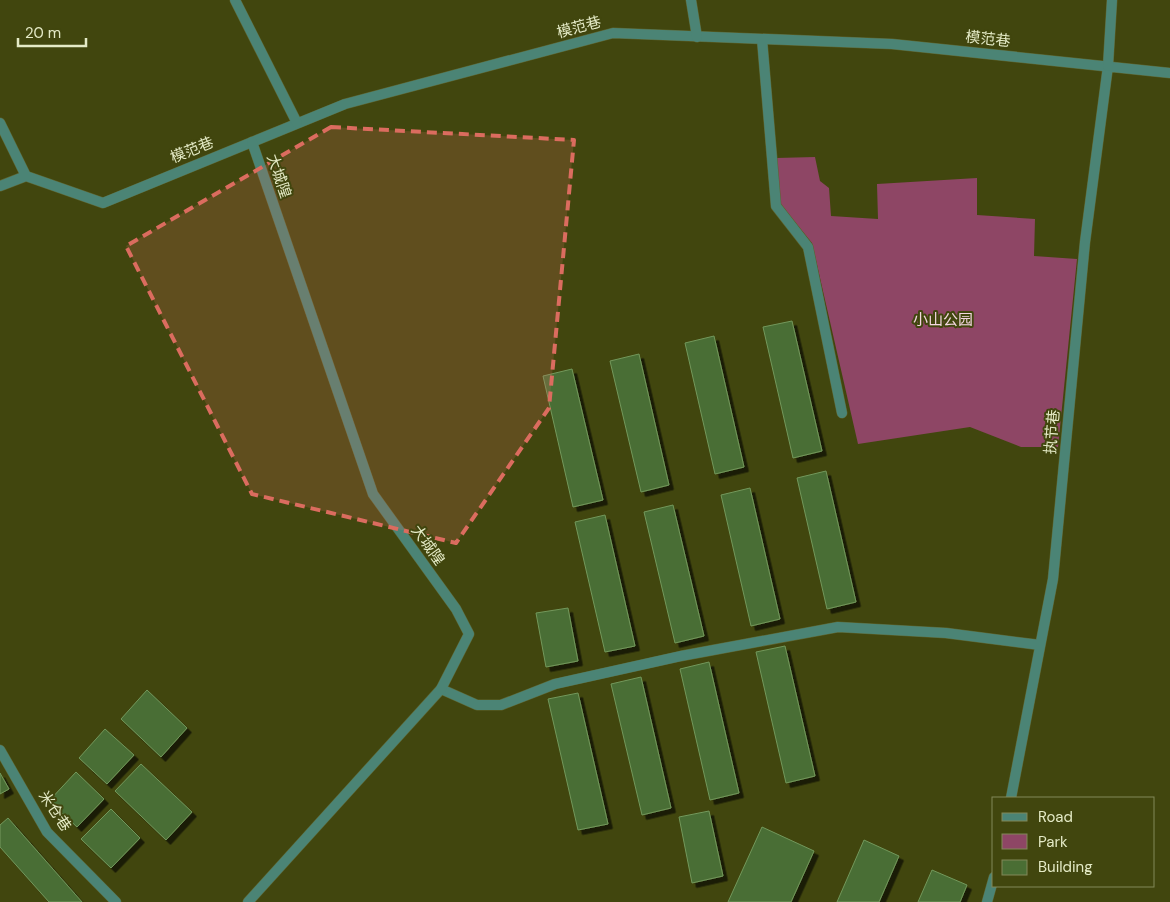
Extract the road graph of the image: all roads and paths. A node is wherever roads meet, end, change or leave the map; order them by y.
1 (235, 0) edge
2 (691, 0) edge
3 (1112, 0) edge
4 (697, 37) junction
5 (762, 39) junction
6 (1108, 66) junction
7 (1170, 73) edge
8 (0, 123) edge
9 (297, 123) junction
10 (252, 142) junction
11 (26, 176) junction
12 (0, 186) edge
13 (842, 413) dead end
14 (1040, 645) junction
15 (441, 689) junction
16 (0, 750) edge
17 (1011, 797) edge
18 (992, 883) edge
19 (116, 902) edge
20 (248, 902) edge
21 (986, 902) edge

1 - 9 street
2 - 4 street
3 - 6 street, 执节巷
4 - 5 street, 模范巷
4 - 9 street, 模范巷
5 - 6 street, 模范巷
5 - 13 street
6 - 7 street, 模范巷
6 - 14 street, 执节巷
8 - 11 street
9 - 10 street, 模范巷
10 - 11 street, 模范巷
10 - 15 street, 大城隍
11 - 12 street
14 - 15 street
14 - 17 street, 执节巷
15 - 20 street, 大城隍
16 - 19 street, 米仓巷
18 - 21 street

